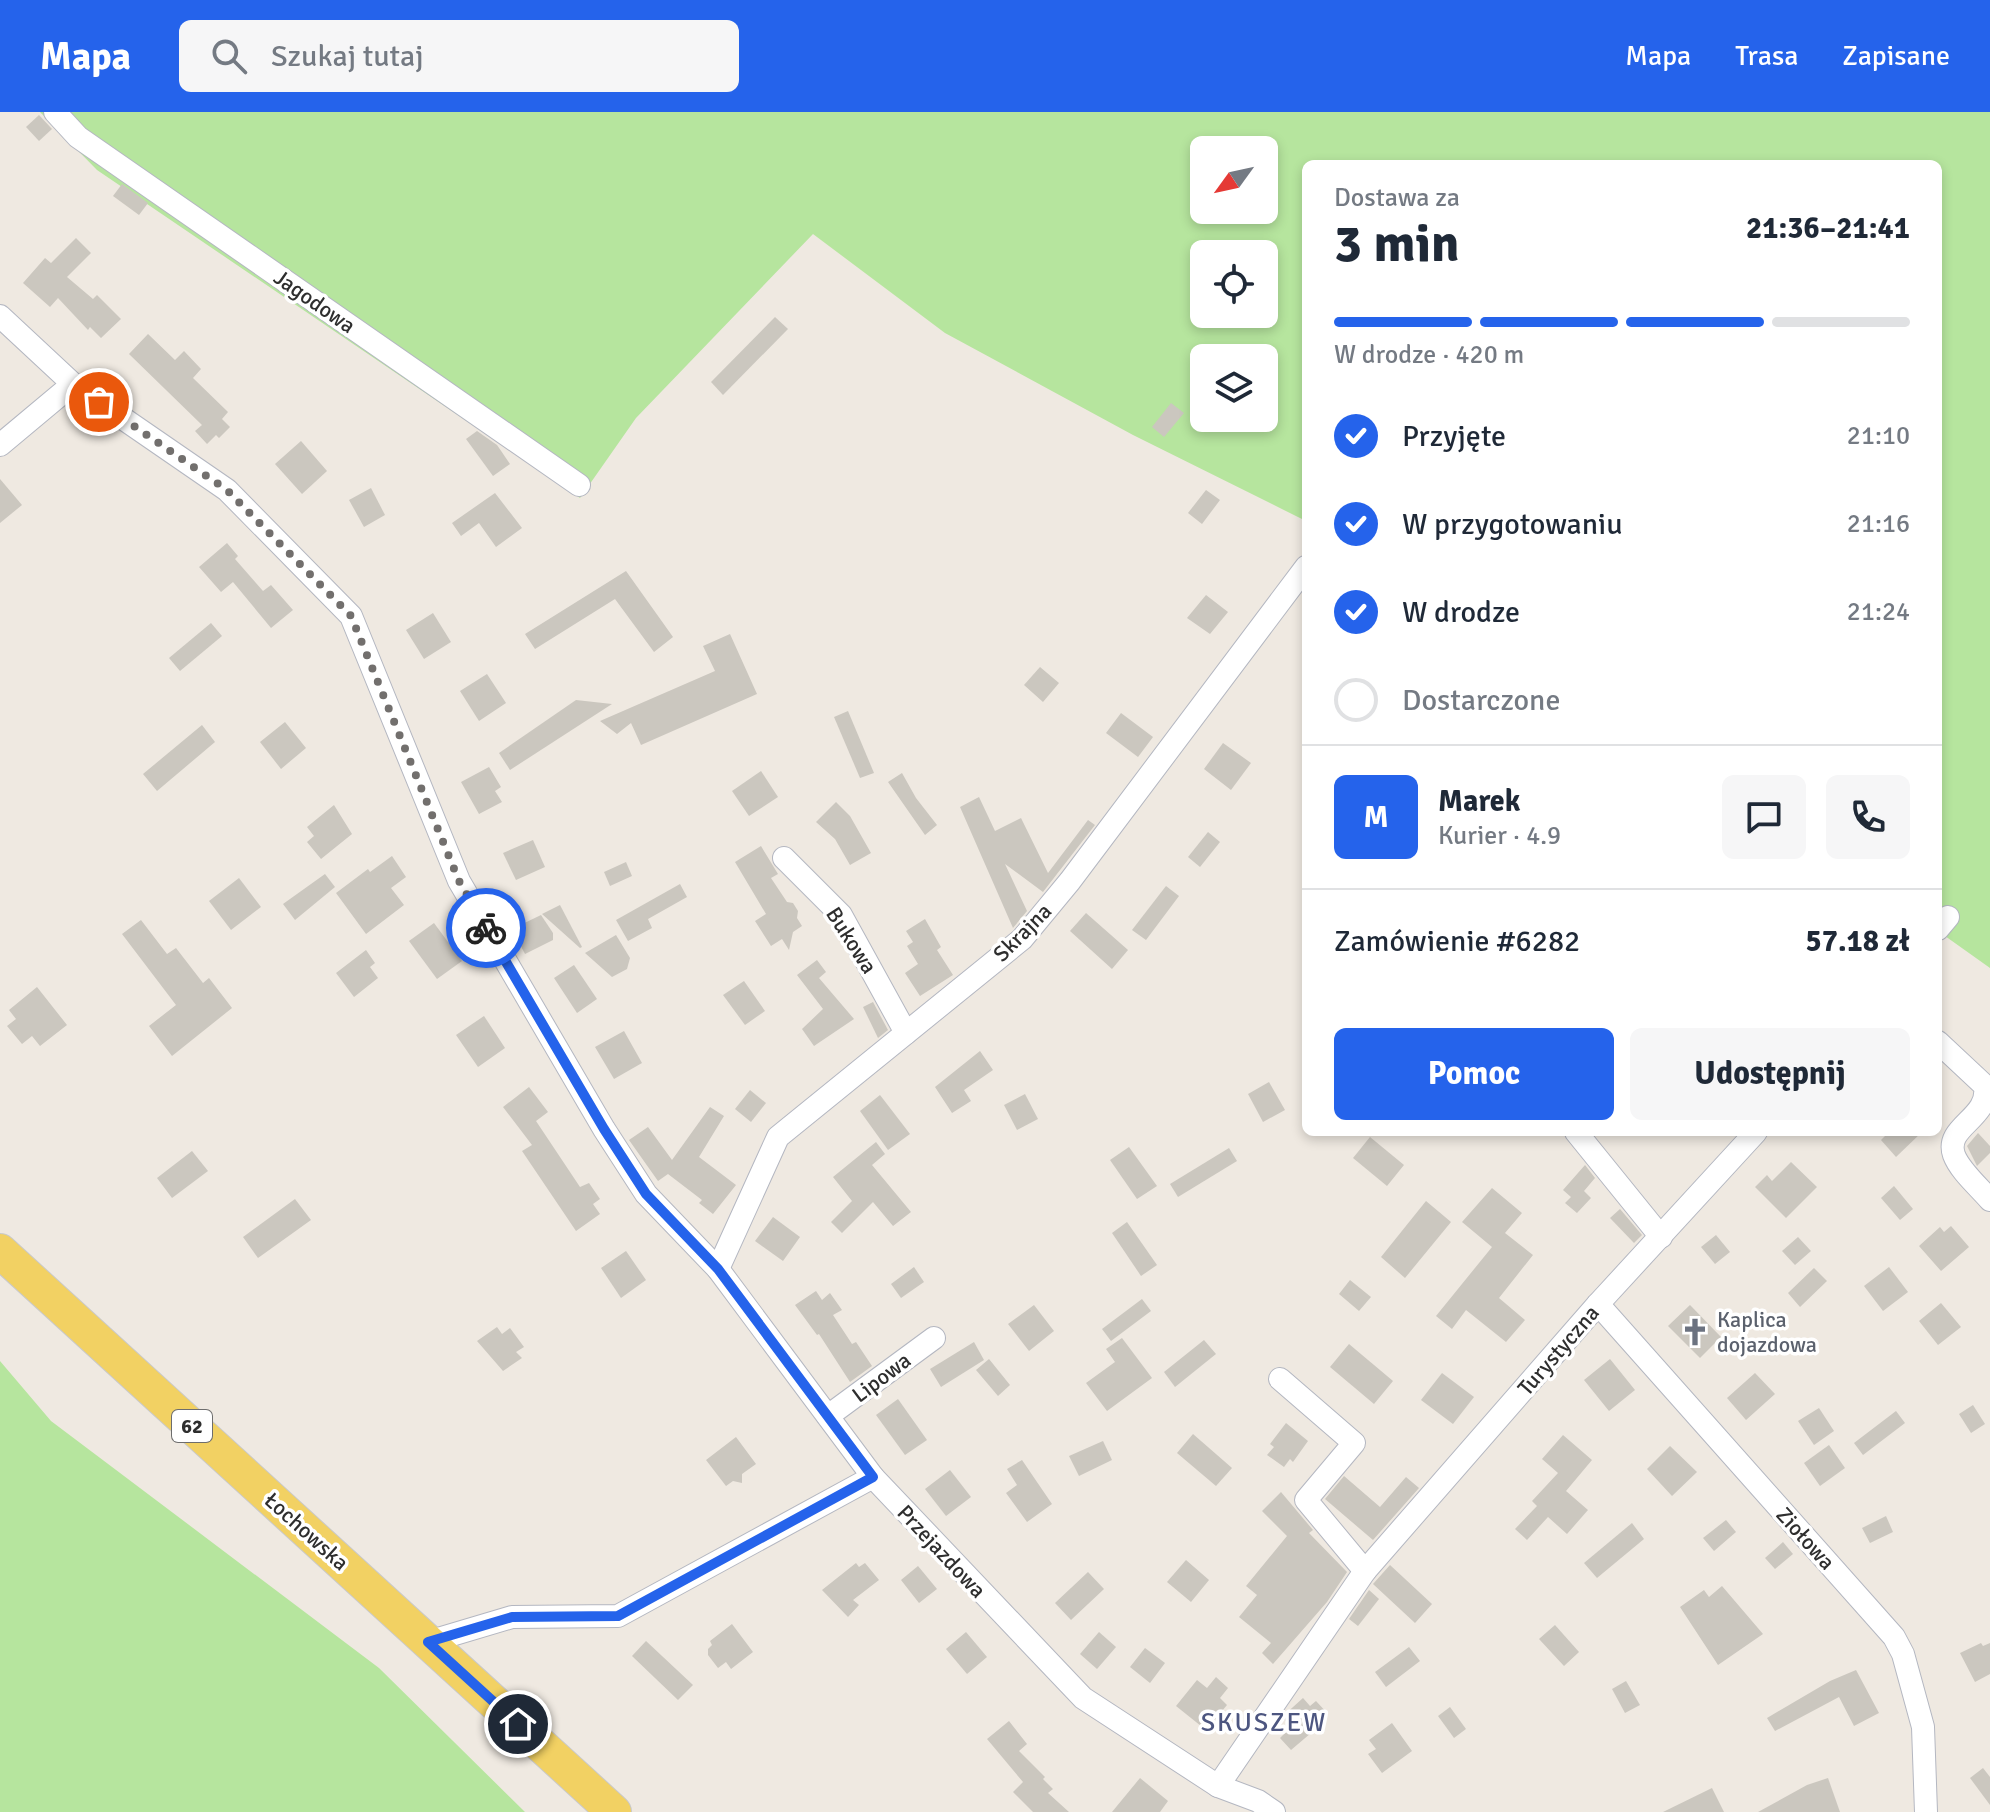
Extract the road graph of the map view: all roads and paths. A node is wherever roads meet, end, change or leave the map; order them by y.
1 (55, 112) edge
2 (0, 316) edge
3 (73, 384) junction
4 (0, 445) edge
5 (579, 485) dead end
6 (1302, 572) edge
7 (784, 858) dead end
8 (906, 1033) junction
9 (1942, 1046) edge
10 (1579, 1136) edge
11 (1752, 1136) edge
12 (1990, 1200) edge
13 (1661, 1237) junction
14 (0, 1251) edge
15 (718, 1269) junction
16 (1598, 1304) junction
17 (934, 1338) dead end
18 (1280, 1379) dead end
19 (828, 1416) junction
20 (873, 1477) junction
21 (1365, 1571) junction
22 (428, 1642) junction
23 (1218, 1786) junction
24 (614, 1812) edge
25 (1274, 1812) edge
26 (1926, 1812) edge

1 - 5 street, Jagodowa
2 - 3 street, Przejazdowa
3 - 4 street
3 - 15 street, Przejazdowa
6 - 8 street, Skrajna
7 - 8 street, Bukowa
8 - 15 street, Skrajna
9 - 12 street
10 - 13 street
11 - 13 street, Turystyczna
13 - 16 street, Turystyczna
14 - 22 main road, Łochowska / 62
15 - 19 street, Przejazdowa
16 - 21 street, Turystyczna
16 - 26 street, Ziołowa
17 - 19 street, Lipowa
18 - 21 street
19 - 20 street, Przejazdowa
20 - 22 street
20 - 23 street, Przejazdowa
21 - 23 street, Turystyczna
22 - 24 main road, Łochowska / 62
23 - 25 street, Przejazdowa

